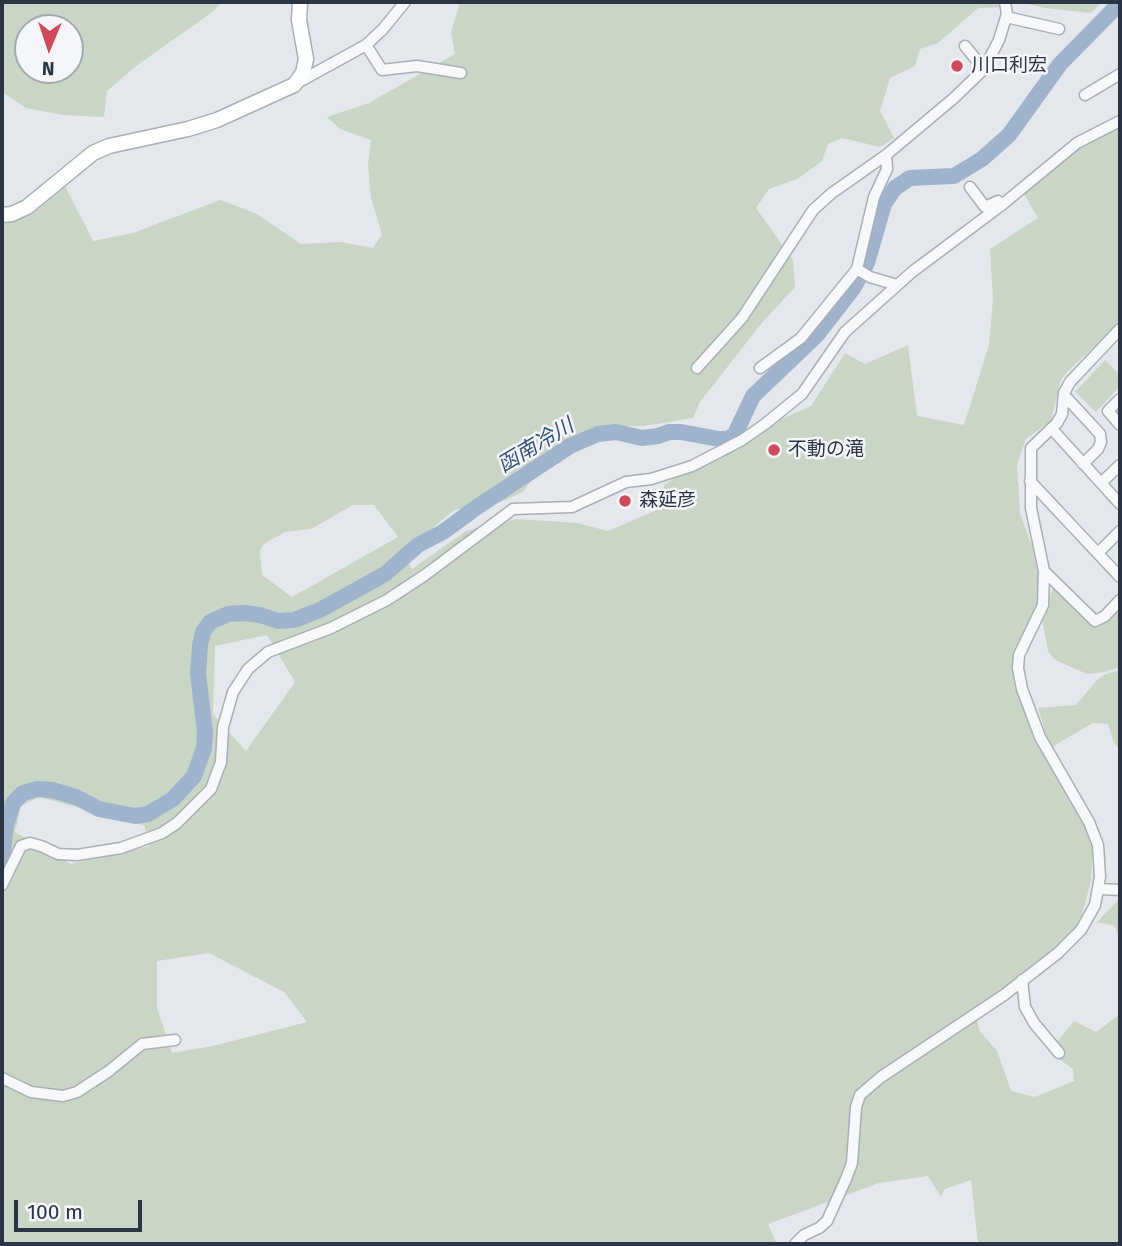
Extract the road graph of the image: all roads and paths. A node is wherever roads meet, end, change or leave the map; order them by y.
1 (300, 2) edge
2 (405, 2) edge
3 (1005, 2) edge
4 (1006, 17) junction
5 (1059, 29) dead end
6 (366, 45) junction
7 (965, 46) dead end
8 (984, 69) junction
9 (461, 73) dead end
10 (1120, 74) edge
11 (294, 85) junction
12 (1086, 95) dead end
13 (1120, 121) edge
14 (886, 155) junction
15 (970, 187) dead end
16 (1003, 204) junction
17 (2, 215) edge
18 (857, 269) junction
19 (897, 285) junction
20 (1120, 329) edge
21 (697, 368) dead end
22 (761, 368) dead end
23 (1064, 395) junction
24 (1120, 399) edge
25 (1120, 425) edge
26 (1052, 429) junction
27 (1083, 464) junction
28 (1120, 466) edge
29 (1030, 481) junction
30 (1101, 483) junction
31 (1120, 505) edge
32 (1120, 531) edge
33 (1098, 553) junction
34 (1044, 571) junction
35 (1120, 577) edge
36 (1120, 600) edge
37 (2, 885) edge
38 (1100, 889) junction
39 (1120, 890) edge
40 (1022, 980) junction
41 (175, 1040) dead end
42 (1059, 1053) dead end
43 (2, 1078) edge
44 (795, 1244) edge

1 - 11 street
2 - 6 street
3 - 4 street
4 - 5 street
4 - 8 street
6 - 9 street
6 - 11 street
7 - 8 street
8 - 14 street
10 - 12 street
11 - 17 street
13 - 16 street
14 - 18 street
14 - 21 street
15 - 16 street
16 - 19 street
18 - 19 street
18 - 22 street
19 - 37 street
20 - 23 street
23 - 26 street
23 - 27 street
24 - 25 street
26 - 27 street
26 - 29 street
27 - 30 street
28 - 30 street
29 - 33 street
29 - 34 street
30 - 31 street
32 - 33 street
33 - 35 street
34 - 36 street
34 - 38 street
38 - 39 street
38 - 40 street
40 - 42 street
40 - 44 street
41 - 43 street

